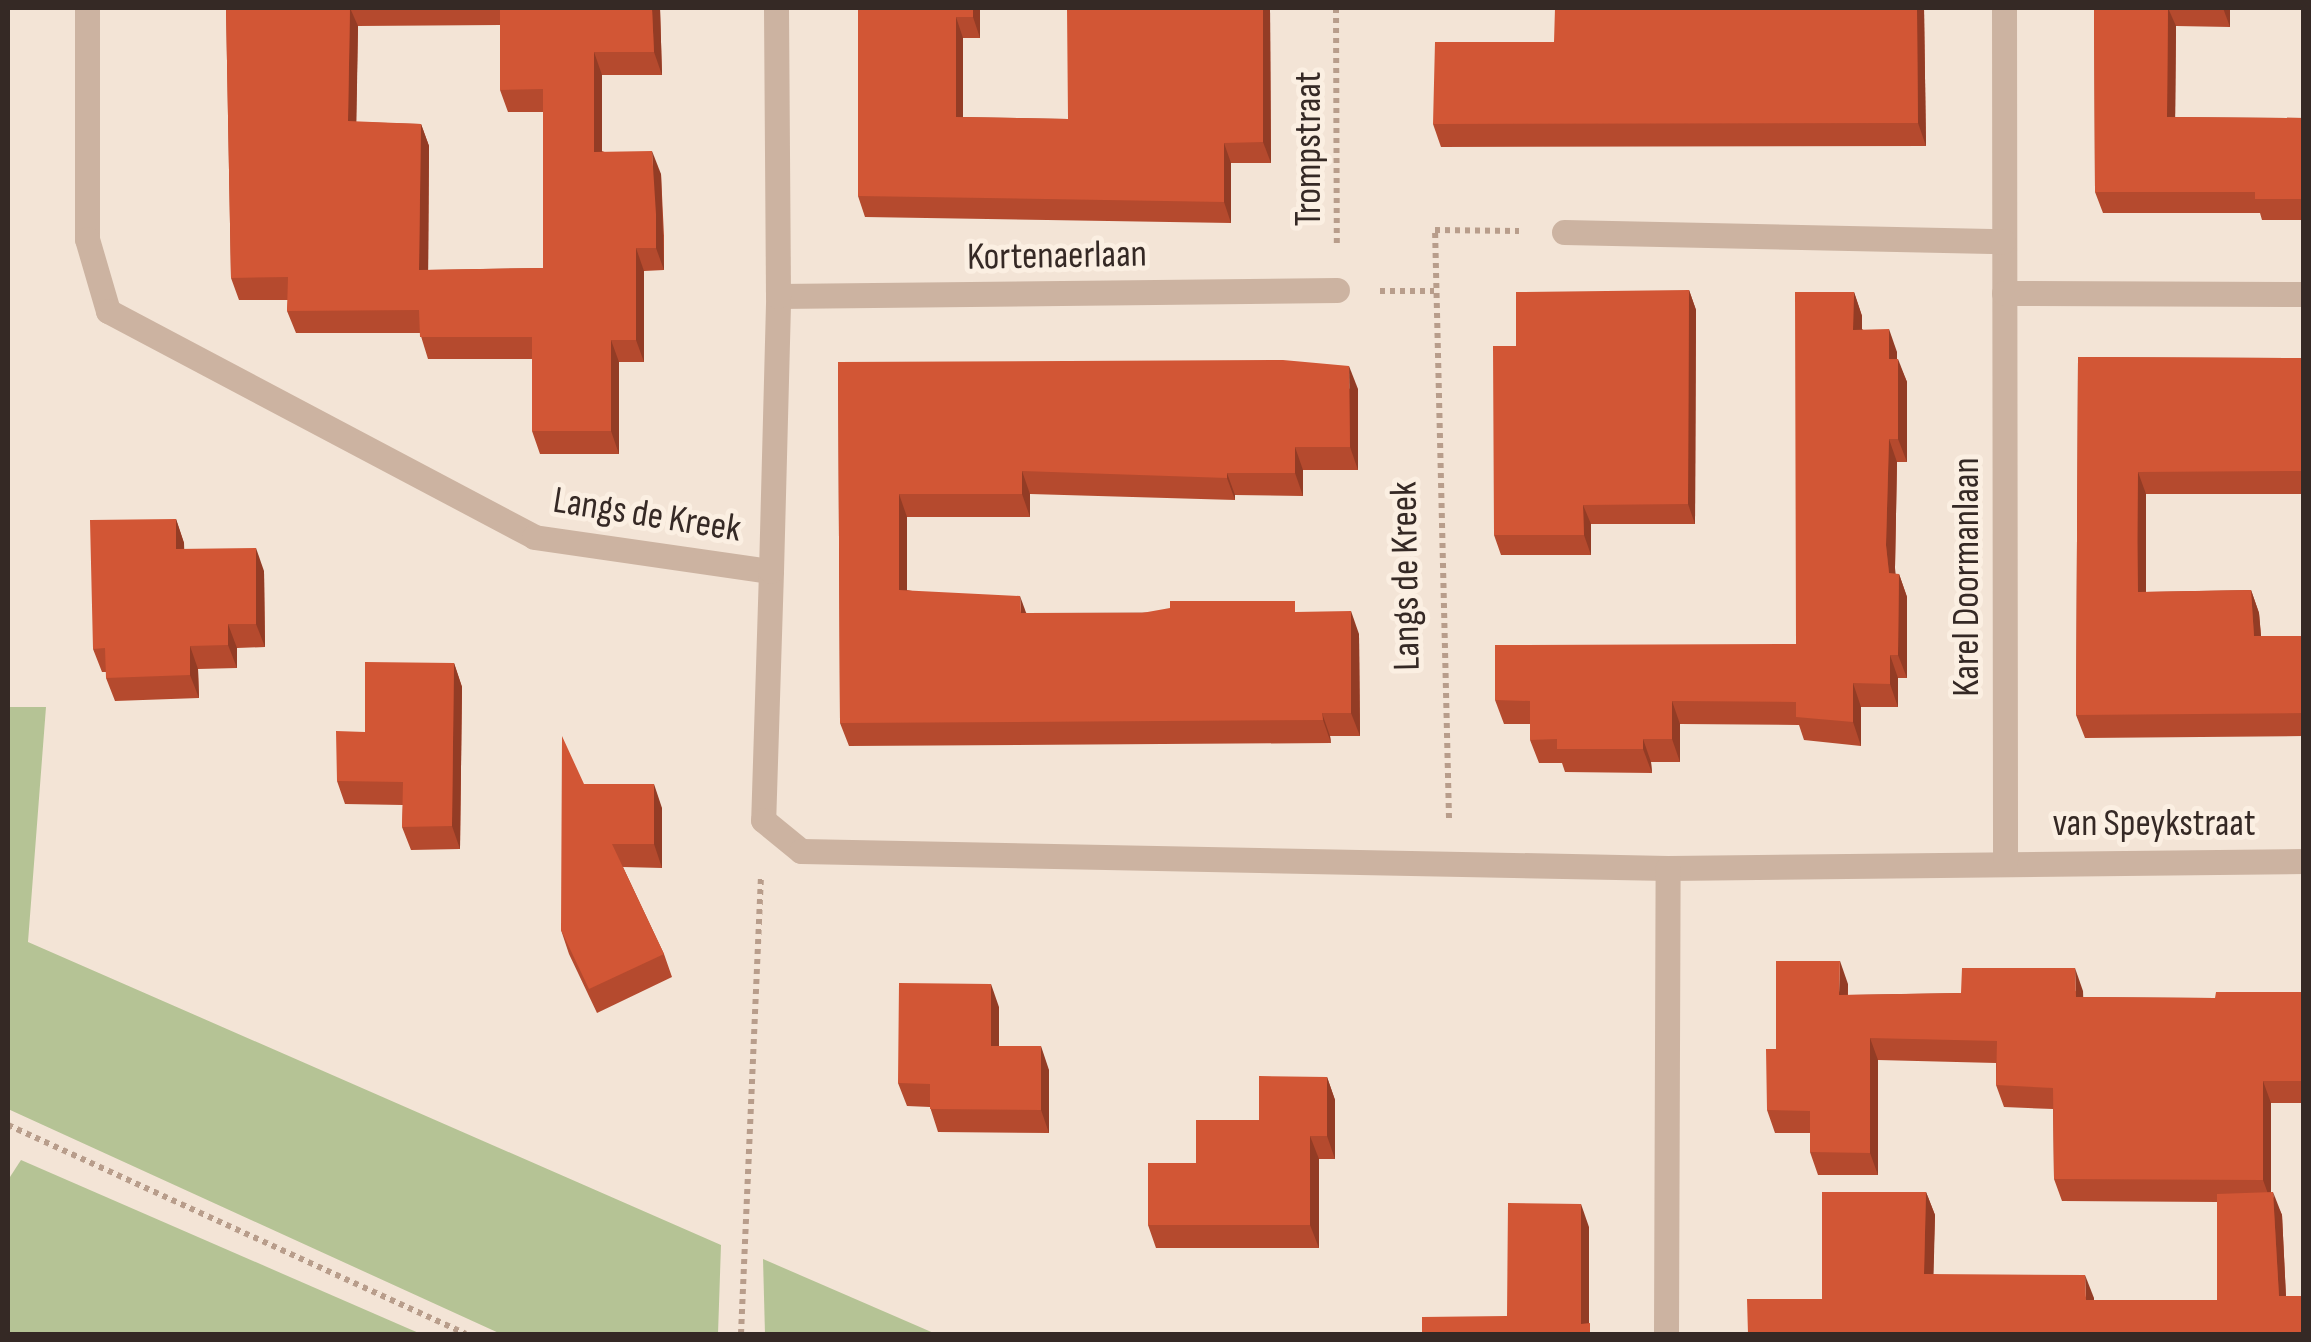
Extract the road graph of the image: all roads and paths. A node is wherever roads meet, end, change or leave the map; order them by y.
1 (88, 8) edge
2 (776, 8) edge
3 (1336, 8) edge
4 (2004, 8) edge
5 (1564, 232) joint
6 (2003, 241) junction
7 (1337, 290) joint
8 (2004, 293) junction
9 (2304, 294) edge
10 (778, 296) junction
11 (771, 571) junction
12 (763, 820) junction
13 (1450, 860) junction
14 (2004, 861) junction
15 (2304, 862) edge
16 (1668, 868) junction
17 (8, 1125) edge
18 (466, 1334) edge
19 (741, 1334) edge
20 (1666, 1334) edge

1 - 11 street, Langs de Kreek
2 - 10 street
3 - 7 path, Trompstraat
4 - 6 street, Karel Doormanlaan
5 - 6 street
5 - 13 path, Langs de Kreek
6 - 8 street, Karel Doormanlaan
7 - 10 street, Kortenaerlaan
8 - 9 street
8 - 14 street, Karel Doormanlaan
10 - 11 street
11 - 12 street, Langs de Kreek
12 - 13 street
12 - 19 path
13 - 16 street
14 - 15 street, van Speykstraat
14 - 16 street
16 - 20 street
17 - 18 path

